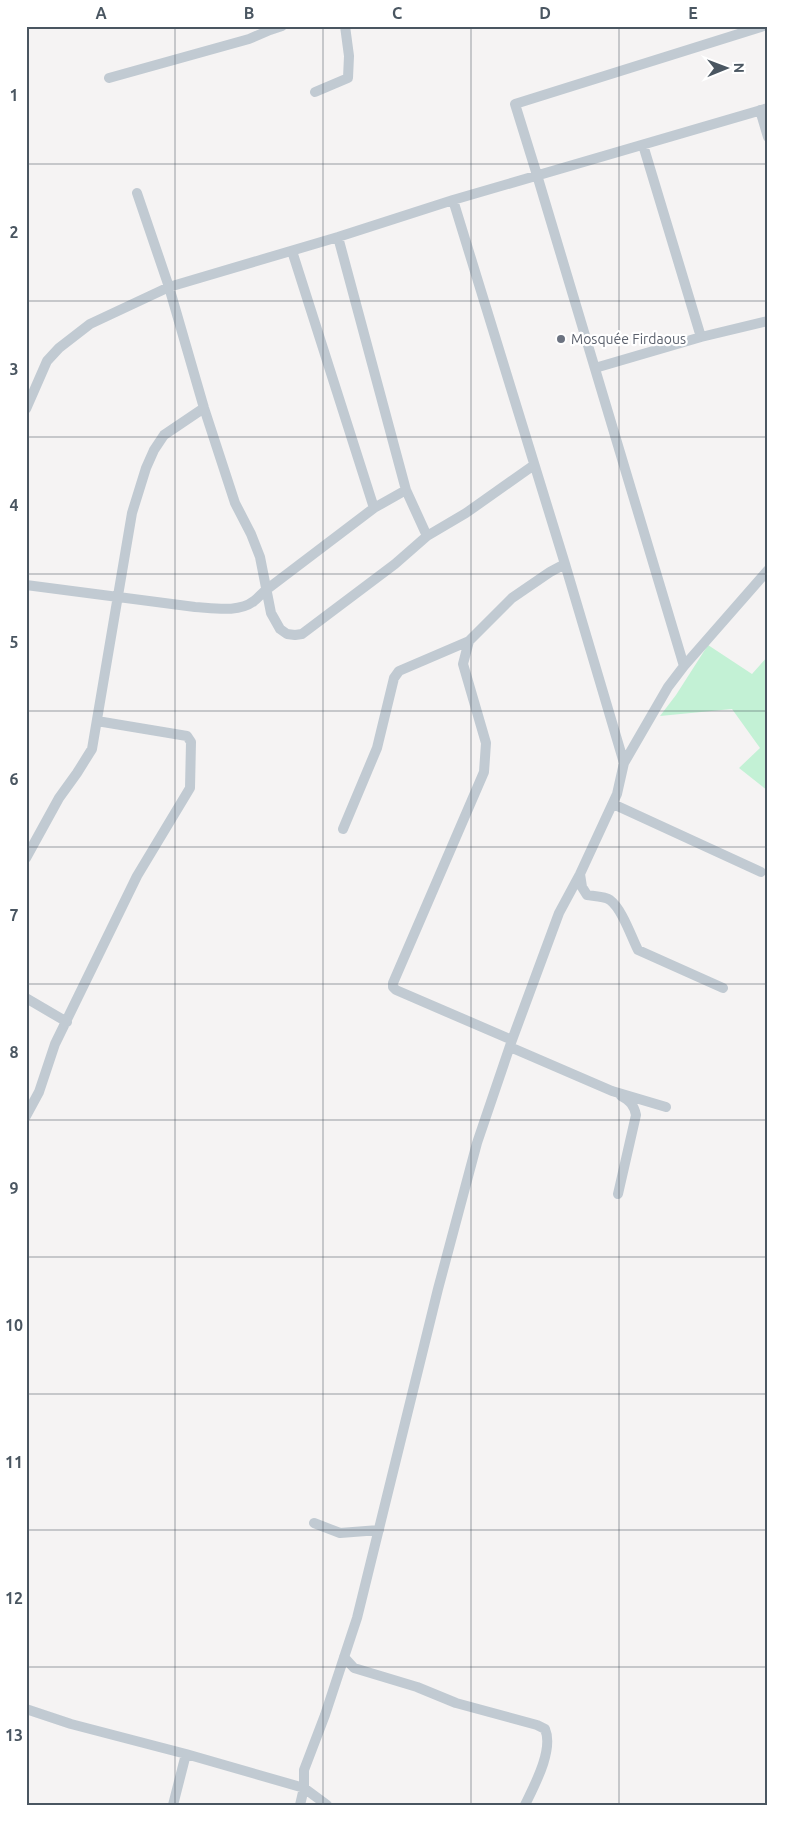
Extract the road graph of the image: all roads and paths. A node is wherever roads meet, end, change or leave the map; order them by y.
1 (282, 26) edge
2 (345, 26) edge
3 (764, 26) edge
4 (269, 28) edge
5 (109, 78) dead end
6 (315, 92) dead end
7 (764, 109) edge
8 (768, 137) edge
9 (643, 145) junction
10 (537, 175) junction
11 (138, 193) dead end
12 (453, 200) junction
13 (338, 237) junction
14 (292, 251) junction
15 (169, 287) junction
16 (768, 321) edge
17 (701, 337) junction
18 (595, 368) junction
19 (26, 408) edge
20 (204, 408) junction
21 (534, 465) junction
22 (406, 490) junction
23 (374, 508) junction
24 (426, 536) junction
25 (565, 564) junction
26 (768, 570) edge
27 (26, 585) edge
28 (266, 590) junction
29 (119, 596) junction
30 (469, 641) junction
31 (684, 666) junction
32 (97, 721) junction
33 (624, 763) junction
34 (613, 804) junction
35 (343, 829) dead end
36 (26, 858) edge
37 (761, 872) dead end
38 (580, 874) junction
39 (723, 988) dead end
40 (26, 998) edge
41 (66, 1022) junction
42 (511, 1044) junction
43 (612, 1090) junction
44 (666, 1107) dead end
45 (26, 1116) edge
46 (618, 1194) dead end
47 (314, 1523) dead end
48 (379, 1530) junction
49 (344, 1657) junction
50 (26, 1710) edge
51 (186, 1754) junction
52 (304, 1788) junction
53 (173, 1805) edge
54 (300, 1805) edge
55 (327, 1805) edge
56 (525, 1805) edge

1 - 4 street
2 - 6 street
3 - 10 street
4 - 5 street
7 - 8 street
7 - 9 street
9 - 10 street
9 - 17 street
10 - 12 street
10 - 18 street
11 - 15 street
12 - 13 street
12 - 21 street
13 - 14 street
13 - 22 street
14 - 15 street
14 - 23 street
15 - 19 street
15 - 20 street
16 - 17 street
17 - 18 street
18 - 31 street
20 - 28 street
20 - 29 street
21 - 24 street
21 - 25 street
22 - 23 street
22 - 24 street
23 - 28 street
24 - 28 street
25 - 30 street
25 - 33 street
26 - 31 street
27 - 29 street
28 - 29 street
29 - 32 street
30 - 35 street
30 - 42 street
31 - 33 street
32 - 36 street
32 - 41 street
33 - 34 street
34 - 37 street
34 - 38 street
38 - 39 street
38 - 42 street
40 - 41 street
41 - 45 street
42 - 43 street
42 - 48 street
43 - 44 street
43 - 46 street
47 - 48 street
48 - 49 street
49 - 52 street
49 - 56 street
50 - 51 street
51 - 52 street
51 - 53 street
52 - 54 street
52 - 55 street

